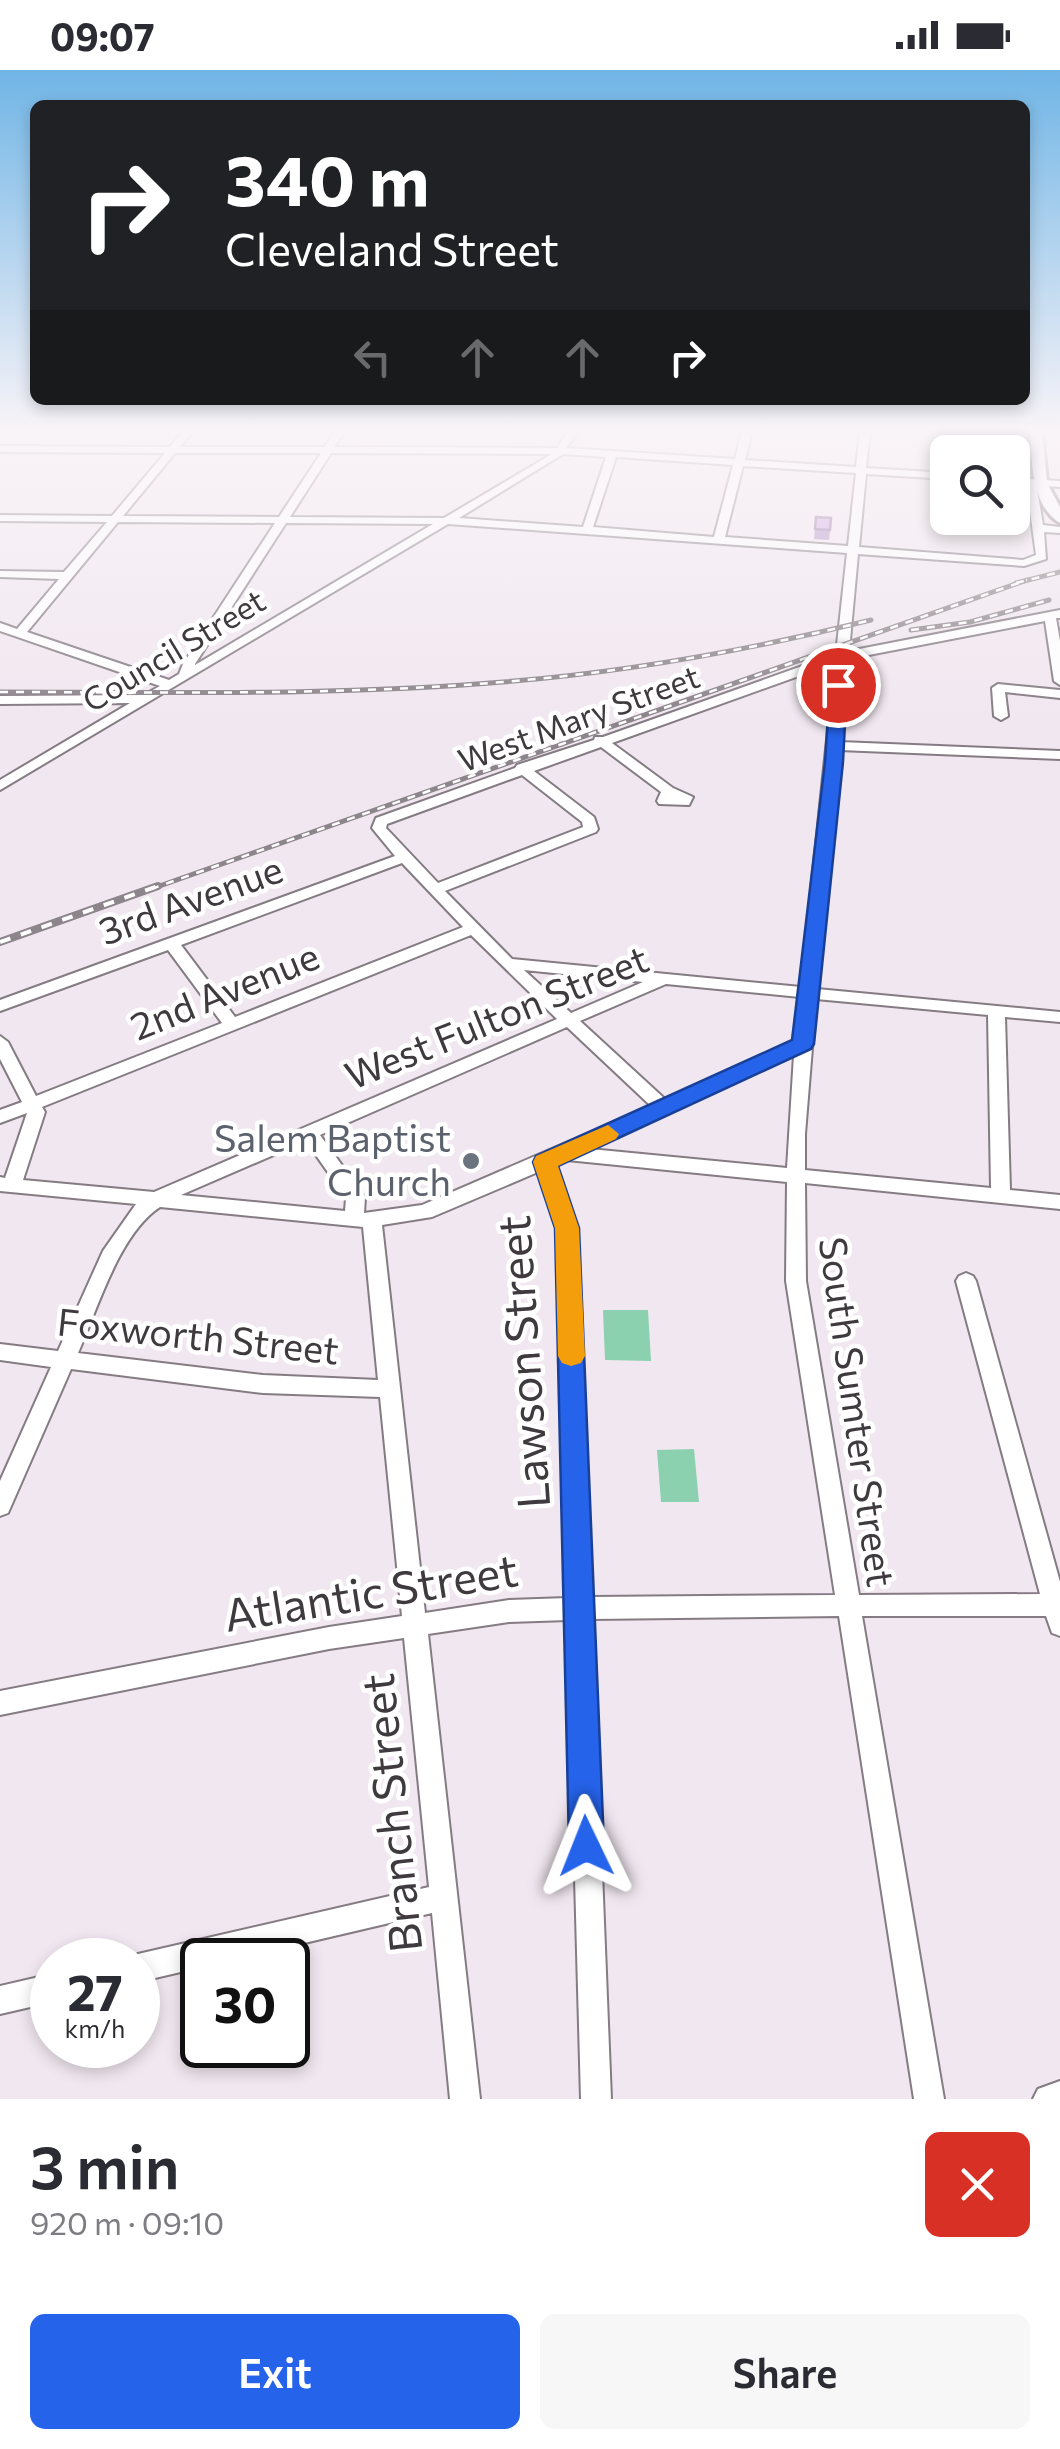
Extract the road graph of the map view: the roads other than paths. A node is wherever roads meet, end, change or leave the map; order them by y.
1 (109, 526) edge
2 (279, 526) edge
3 (436, 526) edge
4 (525, 526) edge
5 (587, 526) edge
6 (723, 526) edge
7 (855, 526) edge
8 (1038, 528) joint
9 (586, 530) junction
10 (1060, 530) edge
11 (719, 540) junction
12 (853, 550) junction
13 (0, 574) edge
14 (67, 576) junction
15 (1055, 615) edge
16 (0, 628) edge
17 (19, 634) junction
18 (842, 656) junction
19 (185, 677) junction
20 (1060, 681) edge
21 (170, 686) junction
22 (1060, 694) edge
23 (148, 699) junction
24 (0, 700) edge
25 (1001, 716) dead end
26 (600, 740) junction
27 (835, 746) junction
28 (1060, 755) edge
29 (522, 768) junction
30 (0, 786) edge
31 (671, 792) dead end
32 (405, 857) junction
33 (436, 889) junction
34 (474, 928) junction
35 (171, 943) junction
36 (507, 963) junction
37 (664, 979) junction
38 (808, 990) junction
39 (0, 1006) edge
40 (996, 1010) junction
41 (1060, 1017) edge
42 (571, 1020) junction
43 (232, 1025) junction
44 (0, 1042) edge
45 (803, 1044) junction
46 (34, 1104) junction
47 (664, 1108) junction
48 (0, 1117) edge
49 (309, 1132) junction
50 (555, 1157) junction
51 (794, 1176) junction
52 (6, 1184) edge
53 (1001, 1196) junction
54 (155, 1199) junction
55 (1060, 1202) edge
56 (363, 1220) junction
57 (966, 1281) dead end
58 (0, 1352) edge
59 (64, 1360) junction
60 (389, 1389) junction
61 (0, 1506) edge
62 (848, 1605) junction
63 (579, 1608) junction
64 (1058, 1612) edge
65 (415, 1623) junction
66 (0, 1704) edge
67 (444, 1897) junction
68 (160, 1963) edge
69 (30, 1993) edge
70 (0, 2000) edge
71 (1060, 2096) edge
72 (466, 2099) edge
73 (596, 2099) edge
74 (929, 2099) edge
75 (1048, 2099) edge

1 - 14 street
2 - 19 street
3 - 19 street, Council Street
4 - 9 street
5 - 9 street
6 - 11 street
7 - 12 street, South Sumter Street
8 - 10 street
8 - 12 street
9 - 11 street
11 - 12 street
12 - 18 street, South Sumter Street
13 - 14 street
14 - 17 street
15 - 18 street, West Mary Street
15 - 20 street
16 - 17 street
17 - 21 street
18 - 26 street, West Mary Street
18 - 27 street, South Sumter Street
19 - 21 street, Council Street
21 - 23 street, Council Street
22 - 25 street
23 - 24 street
23 - 30 street, Council Street
26 - 29 street, West Mary Street
26 - 31 street
27 - 28 street
27 - 38 street, South Sumter Street
29 - 32 street, West Mary Street
29 - 33 street
32 - 33 street
32 - 35 street, 3rd Avenue
33 - 34 street
34 - 36 street
34 - 43 street, 2nd Avenue
35 - 39 street, 3rd Avenue
35 - 43 street
36 - 37 street
36 - 42 street
37 - 38 street, West Fulton Street
37 - 42 street, West Fulton Street
38 - 40 street, West Fulton Street
38 - 45 street, South Sumter Street
40 - 41 street, West Fulton Street
40 - 53 street
42 - 47 street
42 - 49 street, West Fulton Street
43 - 46 street, 2nd Avenue
44 - 46 street
45 - 47 street
45 - 51 street, South Sumter Street
46 - 48 street, 2nd Avenue
46 - 52 street
47 - 50 street
49 - 54 street, West Fulton Street
49 - 56 street, Branch Street
50 - 51 street
50 - 56 street
50 - 63 street, Lawson Street
51 - 53 street
51 - 62 street, South Sumter Street
52 - 54 street
53 - 55 street
54 - 56 street
54 - 59 street
56 - 60 street, Branch Street
57 - 64 street
58 - 59 street, Foxworth Street
59 - 60 street, Foxworth Street
59 - 61 street
60 - 65 street, Branch Street
62 - 63 street, Atlantic Street
62 - 64 street, Atlantic Street
62 - 74 street, South Sumter Street
63 - 65 street, Atlantic Street
63 - 73 street, Lawson Street
65 - 66 street, Atlantic Street
65 - 67 street, Branch Street
67 - 68 street
67 - 72 street, Branch Street
69 - 70 street
71 - 75 street

